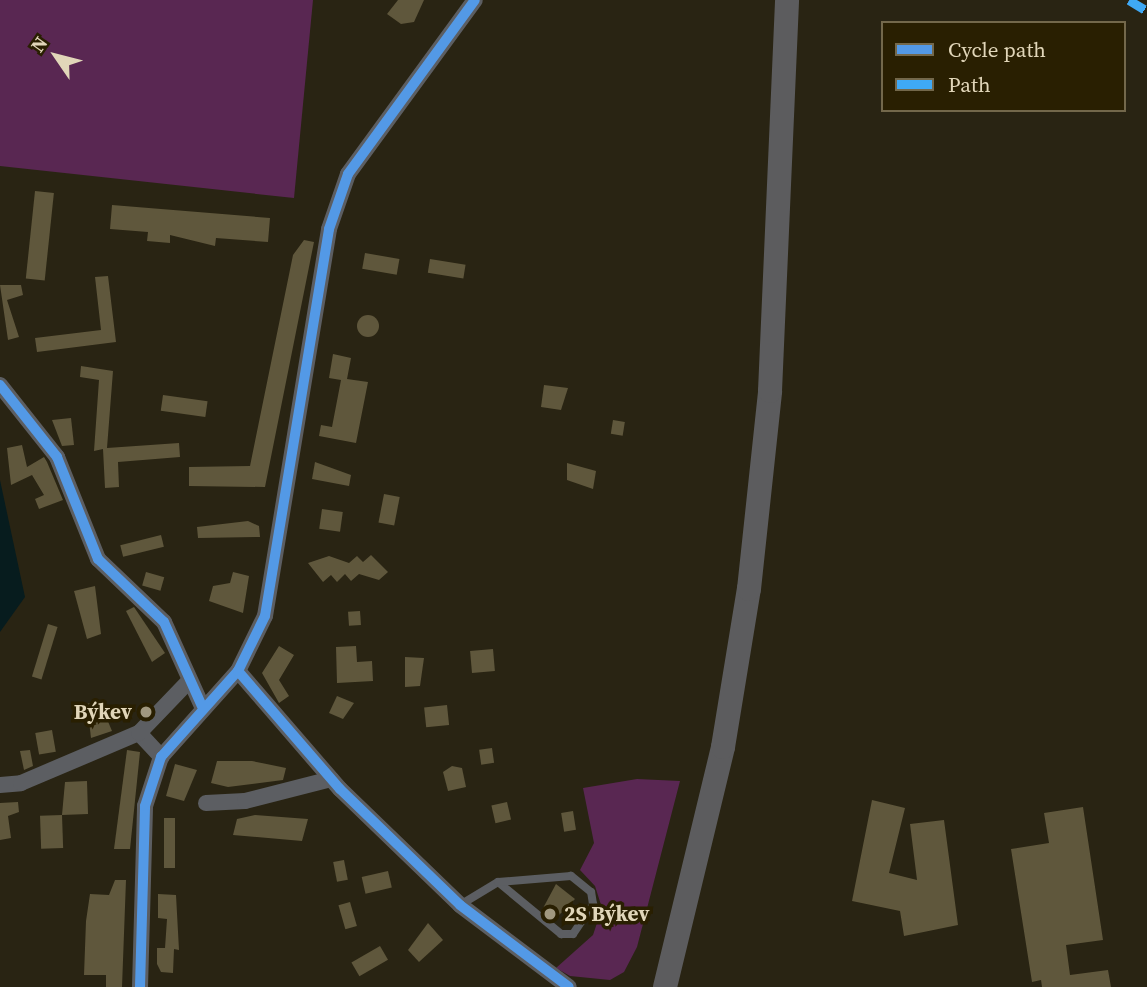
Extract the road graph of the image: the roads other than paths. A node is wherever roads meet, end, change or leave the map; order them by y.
1 (475, 0) edge
2 (787, 0) edge
3 (0, 385) edge
4 (238, 671) junction
5 (187, 683) junction
6 (202, 706) junction
7 (139, 733) junction
8 (161, 757) junction
9 (331, 779) junction
10 (0, 785) edge
11 (206, 803) dead end
12 (498, 882) junction
13 (460, 905) junction
14 (673, 960) junction
15 (140, 987) edge
16 (569, 987) edge
17 (650, 987) edge
18 (665, 987) edge

1 - 4 street
2 - 14 main road
3 - 5 street
4 - 6 street
4 - 9 street
5 - 6 street
5 - 7 street
6 - 8 street
7 - 8 street
7 - 10 street
8 - 15 street
9 - 11 street
9 - 13 street
12 - 12 lane
12 - 13 lane
13 - 16 street
14 - 17 street
14 - 18 main road

